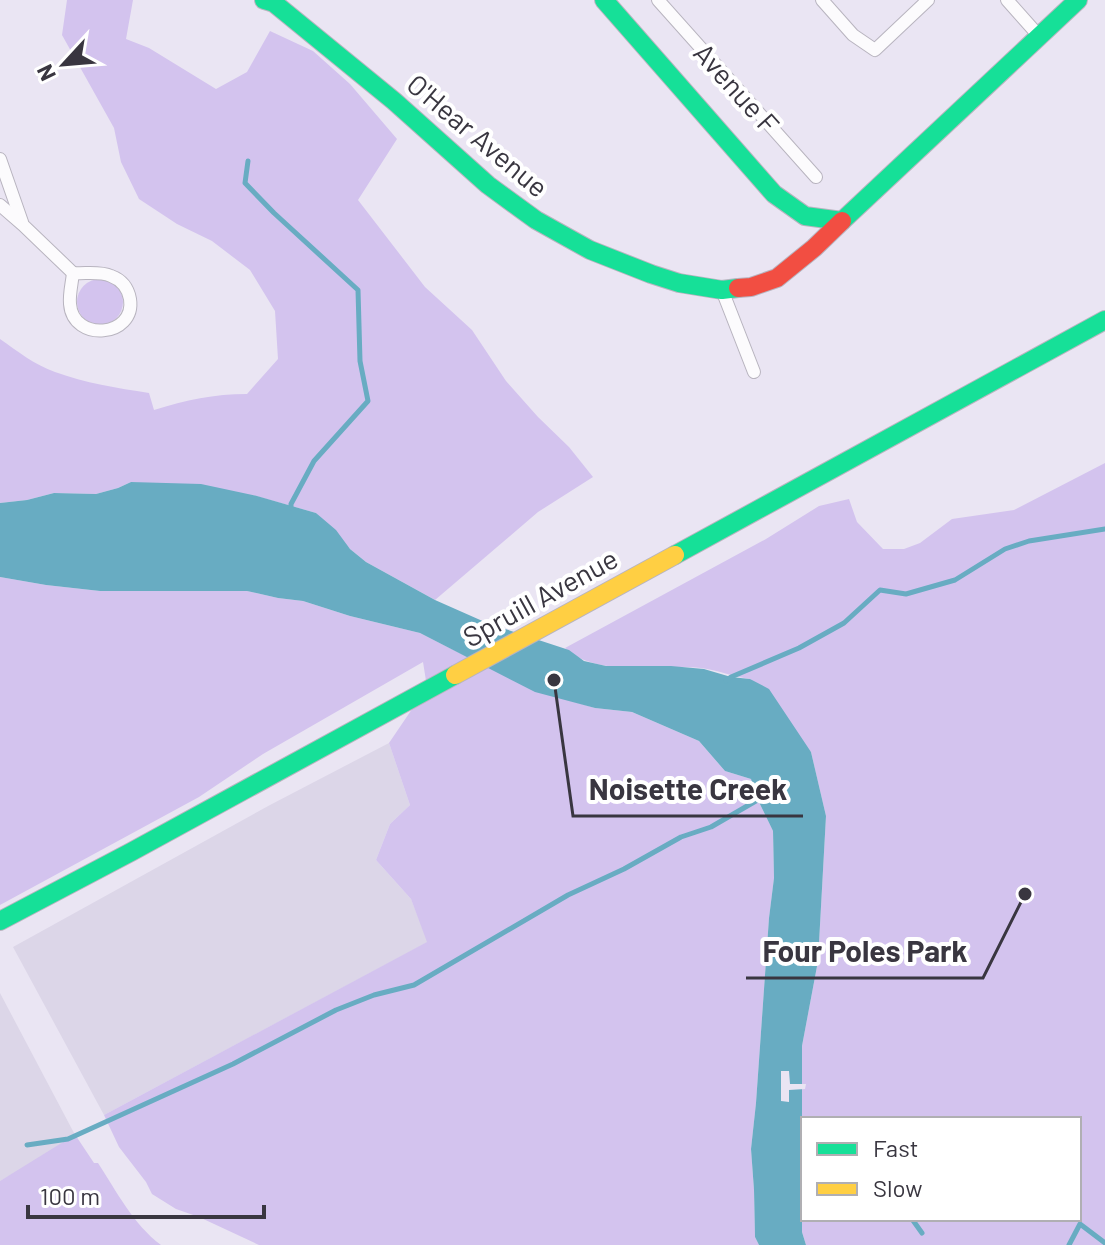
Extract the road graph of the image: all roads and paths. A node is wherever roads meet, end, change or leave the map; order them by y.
1 (604, 0) edge
2 (658, 0) edge
3 (822, 0) edge
4 (928, 0) edge
5 (1007, 0) edge
6 (1078, 0) edge
7 (271, 1) edge
8 (1039, 36) junction
9 (0, 159) edge
10 (816, 177) dead end
11 (0, 205) edge
12 (842, 221) junction
13 (23, 225) junction
14 (73, 273) junction
15 (722, 290) junction
16 (1105, 320) edge
17 (754, 372) dead end
18 (0, 921) edge

1 - 12 street
2 - 10 street, Avenue F
3 - 4 street
5 - 8 street
6 - 8 street, O'Hear Avenue
7 - 15 street, O'Hear Avenue
8 - 12 street, O'Hear Avenue
9 - 13 street
11 - 13 street
12 - 15 street, O'Hear Avenue
13 - 14 street
14 - 14 street
15 - 17 street
16 - 18 street, Spruill Avenue

